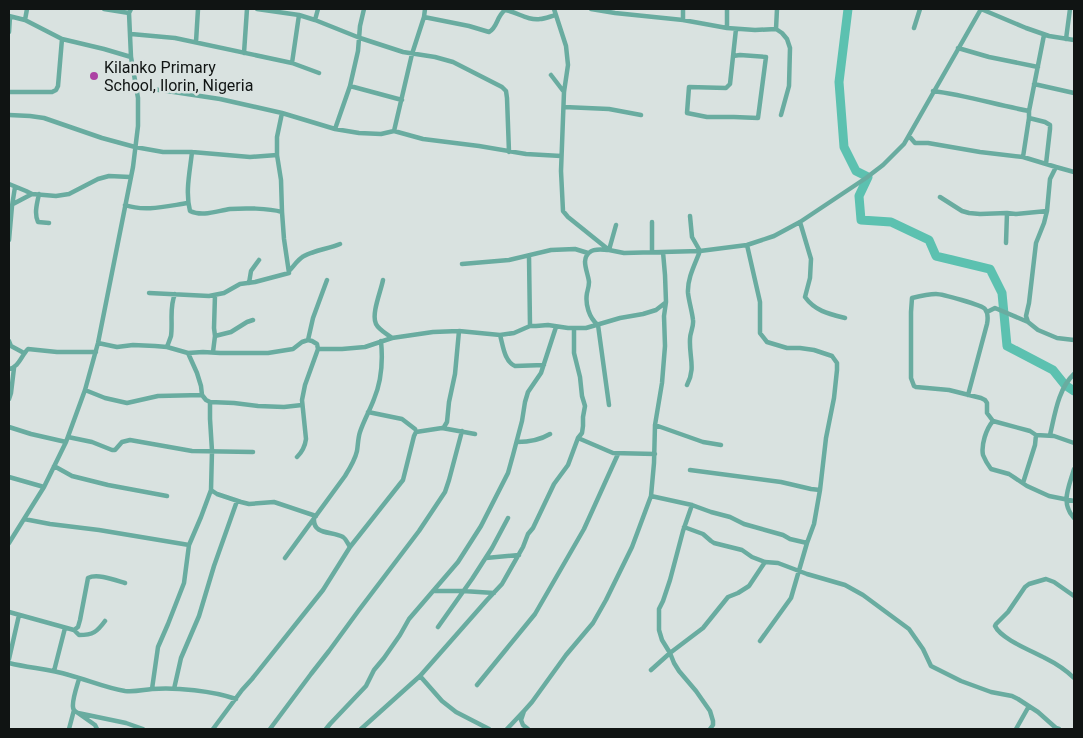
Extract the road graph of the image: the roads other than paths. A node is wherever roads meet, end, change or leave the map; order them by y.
1 (27, 9) edge
2 (104, 9) edge
3 (198, 9) edge
4 (247, 9) edge
5 (257, 9) edge
6 (318, 9) edge
7 (364, 9) edge
8 (425, 9) edge
9 (554, 9) edge
10 (591, 9) edge
11 (644, 9) edge
12 (683, 9) edge
13 (727, 9) edge
14 (777, 9) edge
15 (920, 9) edge
16 (981, 9) edge
17 (1070, 9) edge
18 (130, 11) edge
19 (299, 15) junction
20 (556, 15) junction
21 (9, 16) edge
22 (644, 16) junction
23 (424, 17) junction
24 (24, 20) junction
25 (315, 20) junction
26 (683, 20) junction
27 (727, 28) junction
28 (914, 28) dead end
29 (736, 29) junction
30 (776, 29) junction
31 (9, 32) edge
32 (130, 34) junction
33 (1044, 35) junction
34 (360, 38) junction
35 (62, 39) junction
36 (1066, 39) junction
37 (1074, 40) edge
38 (196, 42) junction
39 (958, 48) junction
40 (734, 50) junction
41 (244, 53) junction
42 (412, 54) junction
43 (733, 56) junction
44 (740, 56) junction
45 (131, 57) junction
46 (292, 63) junction
47 (1038, 68) junction
48 (319, 73) dead end
49 (551, 75) dead end
50 (1034, 84) junction
51 (350, 86) junction
52 (136, 87) junction
53 (933, 91) junction
54 (9, 92) edge
55 (564, 92) junction
56 (1074, 94) edge
57 (402, 100) junction
58 (564, 108) junction
59 (1029, 111) junction
60 (282, 113) junction
61 (9, 115) edge
62 (640, 115) dead end
63 (781, 115) dead end
64 (1029, 118) junction
65 (335, 129) junction
66 (394, 131) junction
67 (909, 136) junction
68 (136, 147) junction
69 (192, 152) junction
70 (509, 152) junction
71 (277, 155) junction
72 (561, 156) junction
73 (1023, 157) junction
74 (1046, 164) junction
75 (1056, 166) junction
76 (1074, 172) edge
77 (130, 177) junction
78 (9, 184) edge
79 (16, 187) junction
80 (32, 194) junction
81 (39, 194) junction
82 (940, 197) dead end
83 (188, 203) junction
84 (13, 204) junction
85 (125, 205) junction
86 (1047, 211) junction
87 (282, 212) junction
88 (1007, 213) junction
89 (690, 216) dead end
90 (652, 222) dead end
91 (800, 222) junction
92 (49, 223) dead end
93 (616, 224) dead end
94 (9, 240) edge
95 (1006, 243) dead end
96 (340, 244) dead end
97 (747, 245) junction
98 (609, 250) junction
99 (700, 251) junction
100 (652, 252) junction
101 (663, 252) junction
102 (588, 253) junction
103 (528, 256) junction
104 (260, 260) dead end
105 (462, 264) dead end
106 (289, 271) junction
107 (326, 280) dead end
108 (383, 280) dead end
109 (249, 283) junction
110 (149, 293) dead end
111 (175, 294) junction
112 (215, 295) junction
113 (666, 302) junction
114 (986, 312) junction
115 (845, 318) dead end
116 (253, 320) dead end
117 (1028, 322) junction
118 (598, 325) junction
119 (530, 326) junction
120 (556, 327) junction
121 (574, 328) junction
122 (459, 332) junction
123 (500, 335) junction
124 (215, 336) junction
125 (392, 338) junction
126 (308, 340) junction
127 (1074, 340) edge
128 (381, 341) junction
129 (98, 343) junction
130 (9, 344) edge
131 (167, 347) junction
132 (318, 349) junction
133 (96, 352) junction
134 (213, 352) junction
135 (24, 353) junction
136 (188, 353) junction
137 (544, 365) junction
138 (11, 368) edge
139 (1074, 374) edge
140 (687, 385) dead end
141 (84, 390) junction
142 (202, 395) junction
143 (968, 395) junction
144 (9, 399) edge
145 (210, 402) junction
146 (609, 405) dead end
147 (302, 406) junction
148 (368, 412) junction
149 (993, 421) junction
150 (9, 426) edge
151 (655, 426) junction
152 (442, 428) junction
153 (415, 429) dead end
154 (462, 432) junction
155 (476, 434) dead end
156 (550, 434) dead end
157 (1036, 435) junction
158 (1050, 435) junction
159 (578, 438) junction
160 (67, 439) junction
161 (516, 442) junction
162 (1074, 443) edge
163 (721, 445) dead end
164 (212, 451) junction
165 (253, 452) dead end
166 (618, 454) junction
167 (655, 454) junction
168 (297, 457) dead end
169 (54, 466) junction
170 (1074, 469) edge
171 (690, 470) dead end
172 (9, 477) edge
173 (1023, 483) junction
174 (44, 487) junction
175 (210, 490) junction
176 (820, 490) junction
177 (167, 496) dead end
178 (651, 496) junction
179 (1066, 500) junction
180 (237, 501) junction
181 (1074, 501) edge
182 (692, 505) junction
183 (316, 516) junction
184 (508, 518) dead end
185 (1074, 518) edge
186 (24, 519) junction
187 (684, 527) junction
188 (9, 543) edge
189 (807, 543) junction
190 (190, 545) junction
191 (350, 548) junction
192 (519, 555) junction
193 (286, 558) dead end
194 (486, 558) junction
195 (765, 562) junction
196 (799, 571) junction
197 (125, 583) dead end
198 (433, 591) junction
199 (464, 591) junction
200 (494, 593) junction
201 (1074, 596) edge
202 (9, 612) edge
203 (19, 615) junction
204 (105, 621) dead end
205 (438, 626) dead end
206 (65, 628) junction
207 (74, 630) junction
208 (760, 641) dead end
209 (670, 653) junction
210 (9, 661) edge
211 (651, 670) dead end
212 (54, 671) junction
213 (420, 676) junction
214 (1074, 678) edge
215 (79, 679) junction
216 (477, 685) dead end
217 (152, 689) junction
218 (174, 689) junction
219 (236, 699) junction
220 (1029, 706) junction
221 (524, 711) junction
222 (76, 712) junction
223 (69, 729) edge
224 (98, 729) edge
225 (143, 729) edge
226 (213, 729) edge
227 (270, 729) edge
228 (326, 729) edge
229 (360, 729) edge
230 (489, 729) edge
231 (507, 729) edge
232 (528, 729) edge
233 (710, 729) edge
234 (1016, 729) edge
235 (1059, 729) edge

1 - 24 street
2 - 18 street
3 - 38 street
4 - 41 street
5 - 19 street
6 - 25 street
7 - 34 street
8 - 23 street
9 - 20 street
10 - 22 street
11 - 22 street
12 - 26 street
13 - 27 street
14 - 30 street
15 - 28 street
16 - 33 street
16 - 39 street
17 - 36 street
18 - 32 street
19 - 25 street
19 - 46 street
20 - 23 street
20 - 55 street
21 - 24 street
21 - 31 street
22 - 26 street
23 - 42 street
24 - 35 street
25 - 34 street
26 - 27 street
27 - 29 street
29 - 30 street
29 - 40 street
30 - 63 street
32 - 38 street
32 - 45 street
33 - 36 street
33 - 47 street
34 - 42 street
34 - 51 street
35 - 45 street
35 - 54 street
36 - 37 street
38 - 41 street
39 - 47 street
39 - 53 street
40 - 43 street
40 - 44 street
41 - 46 street
42 - 57 street
42 - 70 street
43 - 44 street
43 - 44 street
45 - 52 street
46 - 48 street
47 - 50 street
49 - 55 street
50 - 56 street
50 - 59 street
51 - 57 street
51 - 65 street
52 - 60 street
52 - 68 street
53 - 59 street
53 - 67 street
55 - 58 street
57 - 66 street
58 - 62 street
58 - 72 street
59 - 64 street
60 - 65 street
60 - 71 street
61 - 68 street
64 - 73 street
64 - 74 street
65 - 66 street
66 - 70 street
67 - 73 street
67 - 91 street
68 - 69 street
68 - 77 street
69 - 71 street
69 - 83 street
70 - 72 street
71 - 87 street
72 - 98 street
73 - 74 street
74 - 75 street
75 - 76 street
75 - 86 street
77 - 81 street
77 - 85 street
78 - 79 street
79 - 80 street
79 - 84 street
80 - 81 street
80 - 84 street
81 - 92 street
82 - 88 street
83 - 85 street
83 - 87 street
84 - 94 street
85 - 129 street
86 - 88 street
86 - 117 street
87 - 106 street
88 - 95 street
89 - 99 street
90 - 100 street
91 - 97 street
91 - 115 street
93 - 98 street
96 - 106 street
97 - 99 street
97 - 176 street
98 - 100 street
98 - 102 street
99 - 101 street
99 - 140 street
100 - 101 street
101 - 113 street
102 - 103 street
102 - 118 street
103 - 105 street
103 - 119 street
104 - 109 street
106 - 109 street
107 - 126 street
108 - 125 street
109 - 112 street
110 - 111 street
111 - 112 street
111 - 131 street
112 - 124 street
113 - 118 street
113 - 151 street
114 - 117 street
114 - 143 street
114 - 143 street
116 - 124 street
117 - 127 street
118 - 121 street
118 - 146 street
119 - 120 street
119 - 123 street
120 - 121 street
120 - 137 street
121 - 159 street
122 - 123 street
122 - 125 street
122 - 152 street
123 - 137 street
124 - 134 street
125 - 128 street
126 - 132 street
126 - 134 street
128 - 132 street
128 - 148 street
129 - 131 street
129 - 133 street
130 - 135 street
131 - 136 street
132 - 147 street
133 - 135 street
133 - 141 street
134 - 136 street
135 - 138 street
136 - 142 street
137 - 161 street
138 - 144 street
139 - 158 street
141 - 142 street
141 - 160 street
142 - 145 street
143 - 149 street
145 - 147 street
145 - 164 street
147 - 168 street
148 - 153 street
148 - 183 street
149 - 157 street
149 - 173 street
150 - 160 street
151 - 163 street
151 - 167 street
152 - 154 street
152 - 191 street
154 - 155 street
154 - 227 street
156 - 161 street
157 - 158 street
157 - 173 street
158 - 162 street
159 - 166 street
159 - 192 street
160 - 164 street
160 - 169 street
161 - 198 street
164 - 165 street
164 - 175 street
166 - 167 street
166 - 216 street
167 - 178 street
169 - 174 street
169 - 177 street
170 - 179 street
171 - 176 street
172 - 174 street
173 - 179 street
174 - 186 street
175 - 180 street
175 - 190 street
176 - 189 street
178 - 182 street
178 - 221 street
179 - 181 street
179 - 185 street
180 - 183 street
180 - 218 street
182 - 187 street
182 - 189 street
183 - 191 street
183 - 193 street
184 - 194 street
186 - 188 street
186 - 190 street
187 - 195 street
187 - 209 street
189 - 196 street
190 - 217 street
191 - 219 street
192 - 194 street
192 - 200 street
194 - 199 street
195 - 196 street
195 - 209 street
196 - 208 street
196 - 220 street
197 - 207 street
198 - 199 street
198 - 228 street
199 - 200 street
199 - 205 street
200 - 213 street
201 - 214 street
202 - 203 street
203 - 206 street
203 - 210 street
204 - 207 street
206 - 207 street
206 - 212 street
209 - 211 street
209 - 233 street
210 - 212 street
212 - 215 street
213 - 229 street
213 - 230 street
215 - 217 street
215 - 222 street
217 - 218 street
218 - 219 street
219 - 226 street
220 - 234 street
220 - 235 street
221 - 231 street
221 - 232 street
222 - 223 street
222 - 224 street
222 - 225 street

